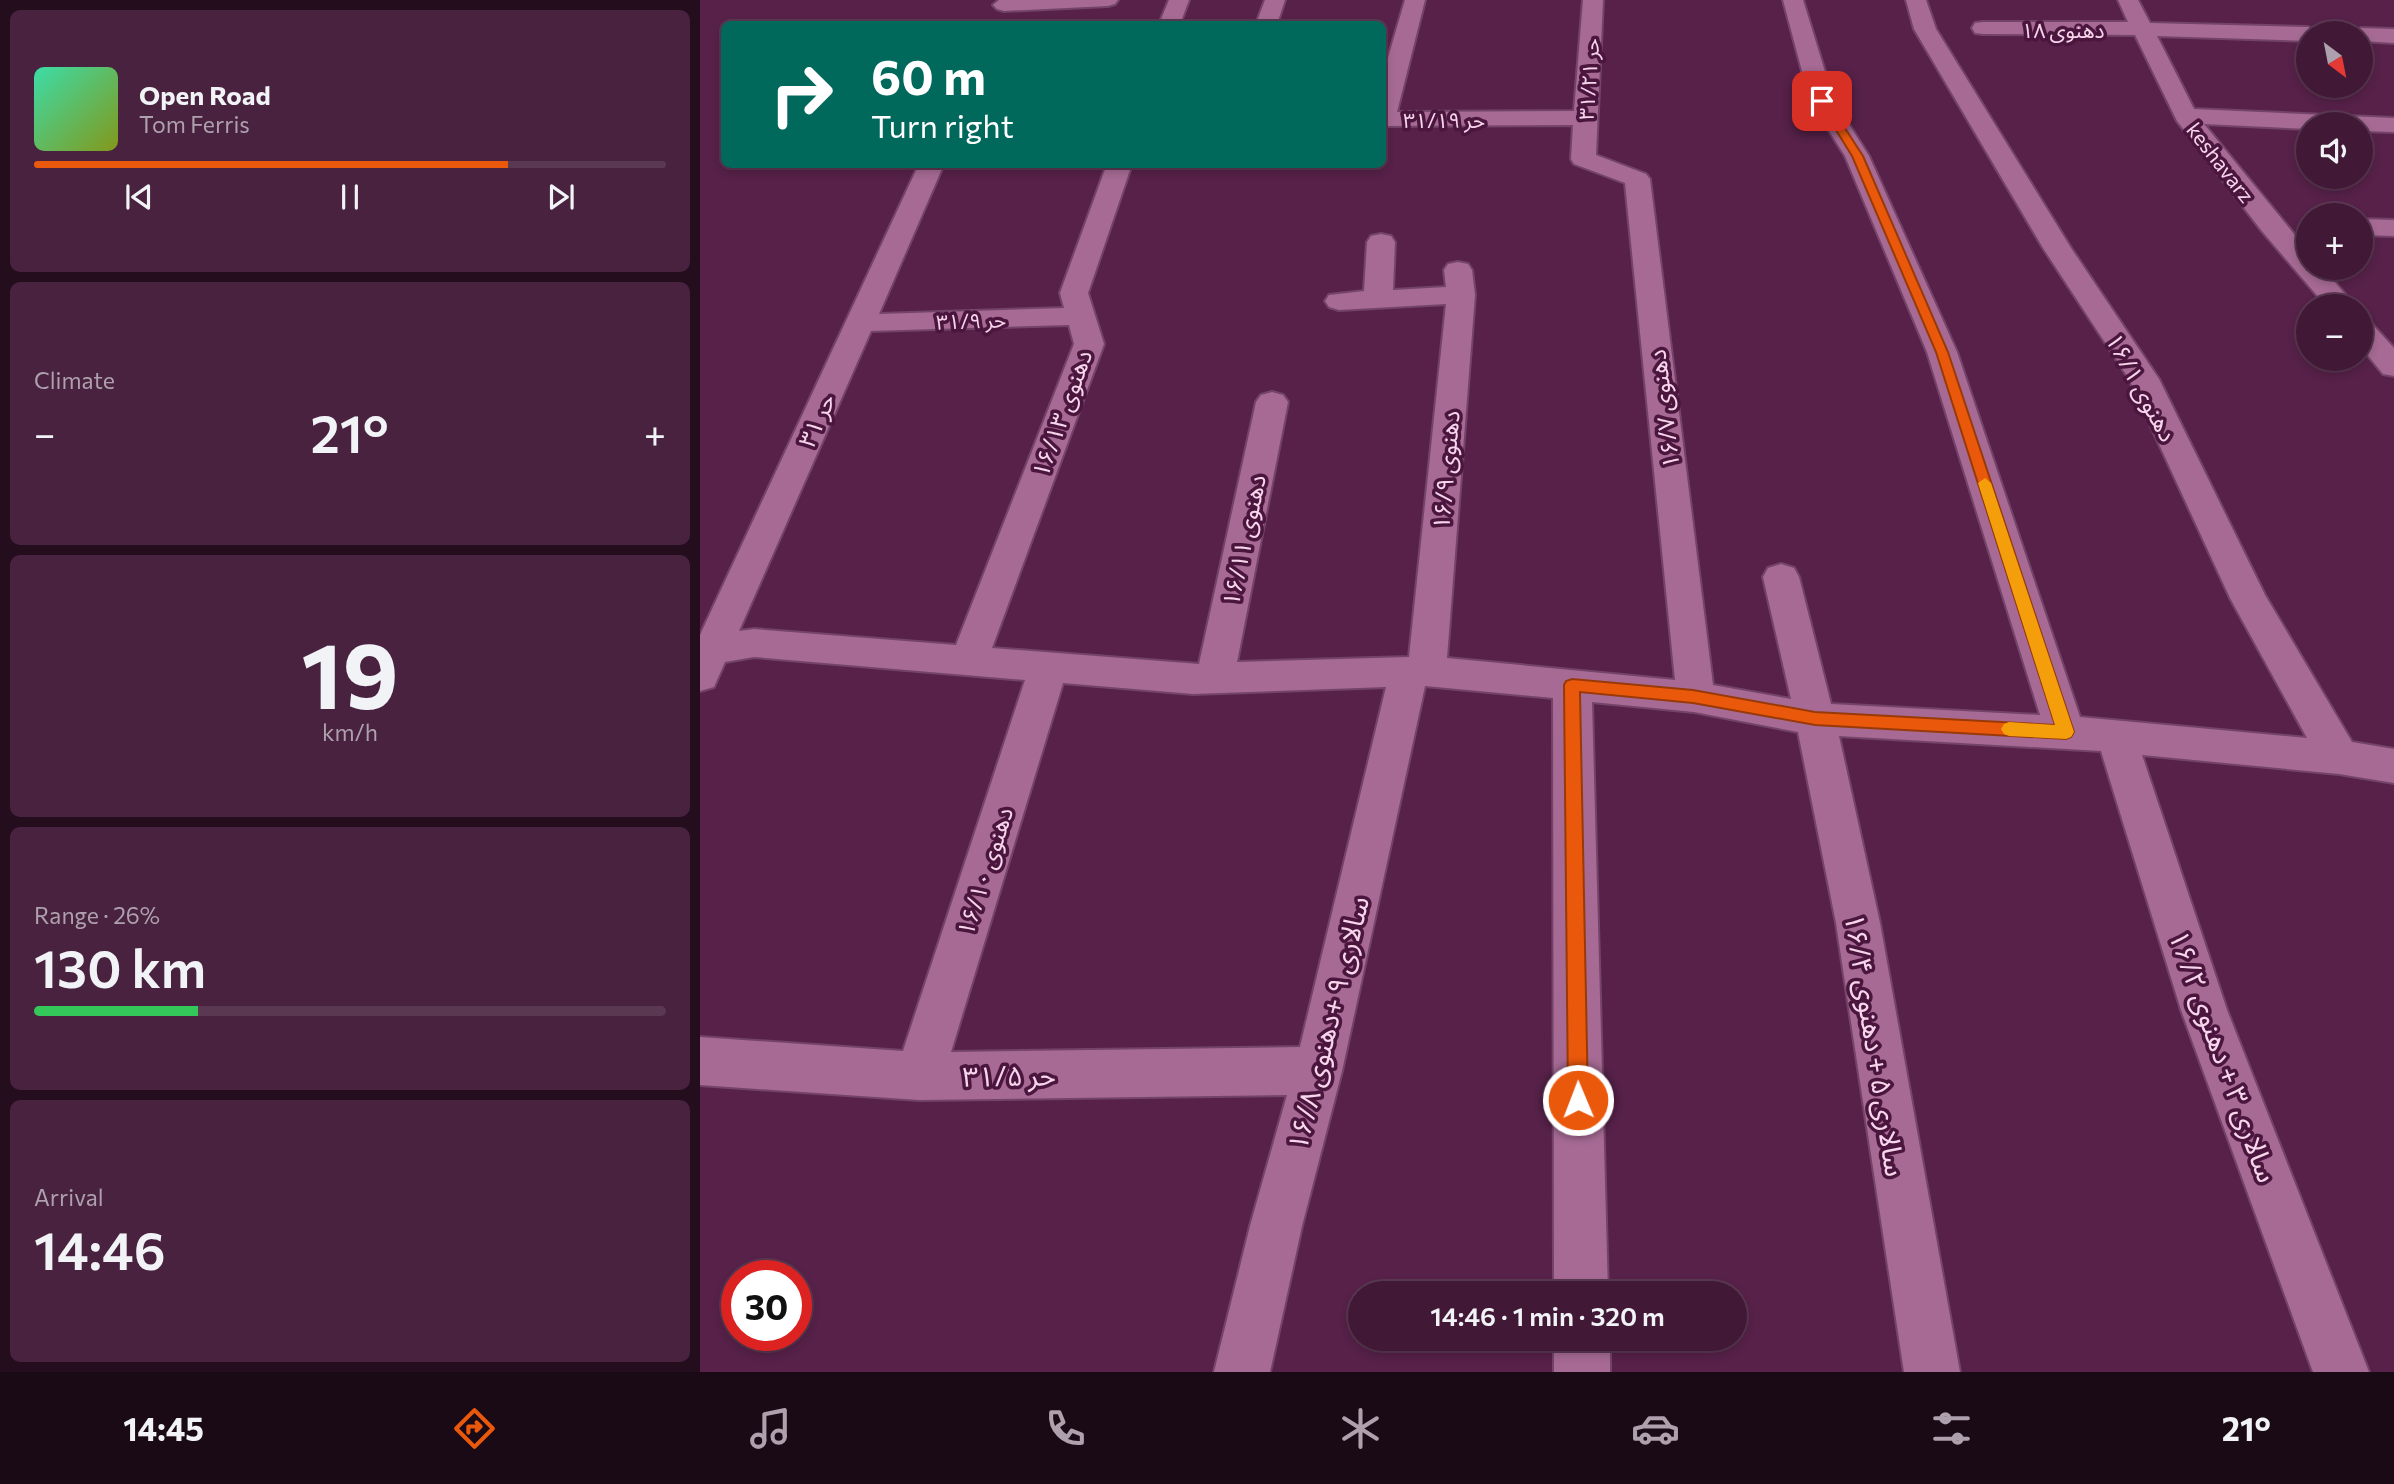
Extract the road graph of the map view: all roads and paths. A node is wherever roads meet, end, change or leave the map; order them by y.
1 (1108, 0) edge
2 (1178, 0) edge
3 (1275, 0) edge
4 (1415, 0) edge
5 (1593, 0) edge
6 (1793, 0) edge
7 (2128, 0) edge
8 (1002, 10) edge
9 (1921, 14) edge
10 (1171, 21) edge
11 (1268, 21) edge
12 (1983, 29) dead end
13 (2143, 29) junction
14 (2296, 34) edge
15 (2373, 35) edge
16 (2394, 36) edge
17 (1386, 108) edge
18 (2185, 116) junction
19 (1586, 118) junction
20 (1386, 119) edge
21 (2394, 125) edge
22 (1583, 159) joint
23 (930, 168) edge
24 (1119, 168) edge
25 (2270, 224) junction
26 (2296, 225) edge
27 (2373, 227) edge
28 (2394, 228) edge
29 (1381, 242) dead end
30 (2331, 294) edge
31 (1378, 300) junction
32 (1339, 301) dead end
33 (1081, 316) junction
34 (860, 323) junction
35 (2373, 343) edge
36 (2394, 367) edge
37 (1272, 402) dead end
38 (1782, 577) dead end
39 (969, 660) junction
40 (706, 663) edge
41 (1049, 666) junction
42 (1418, 672) junction
43 (1215, 679) junction
44 (1572, 685) junction
45 (1693, 697) junction
46 (1815, 719) junction
47 (2066, 732) junction
48 (2116, 736) junction
49 (2339, 757) junction
50 (2394, 766) edge
51 (700, 1061) edge
52 (1318, 1071) junction
53 (919, 1076) junction
54 (1581, 1281) edge
55 (1582, 1351) edge
56 (1242, 1372) edge
57 (1582, 1372) edge
58 (1932, 1372) edge
59 (2341, 1372) edge

1 - 8 street
2 - 10 street
3 - 11 street
4 - 17 street, حر ۳۱/۱۹
5 - 19 street, حر ۳۱/۲۱
6 - 47 street
7 - 13 street, keshavarz
9 - 49 street, دهنوی ۱۶/۱
12 - 13 street, دهنوی ۱۸
13 - 14 street, دهنوی ۱۸
13 - 18 street, keshavarz
15 - 16 street
18 - 21 street
18 - 25 street, keshavarz
19 - 20 street, حر ۳۱/۱۹
19 - 22 street, حر ۳۱/۲۱
22 - 45 street, دهنوی ۱۶/۷
23 - 34 street, حر ۳۱
24 - 33 street, دهنوی ۱۶/۱۳
25 - 26 street
25 - 30 street, keshavarz
27 - 28 street
29 - 31 street
31 - 32 street
31 - 42 street, دهنوی ۱۶/۹
33 - 34 street, حر ۳۱/۹
33 - 39 street, دهنوی ۱۶/۱۳
34 - 40 street, حر ۳۱
35 - 36 street
37 - 43 street, دهنوی ۱۶/۱۱
38 - 46 street, سالاری ۵ + دهنوی ۱۶/۴
39 - 40 street
39 - 41 street
41 - 43 street
41 - 53 street, دهنوی ۱۶/۱۰
42 - 43 street
42 - 44 street
42 - 52 street, سالاری ۹ +دهنوی ۱۶/۸
44 - 45 street
44 - 54 street
45 - 46 street
46 - 47 street
46 - 58 street, سالاری ۵ + دهنوی ۱۶/۴
47 - 48 street
48 - 49 street
48 - 59 street, سالاری ۳ + دهنوی ۱۶/۲
49 - 50 street
51 - 53 street, حر ۳۱/۵
52 - 53 street, حر ۳۱/۵
52 - 56 street, سالاری ۹ +دهنوی ۱۶/۸
55 - 57 street

